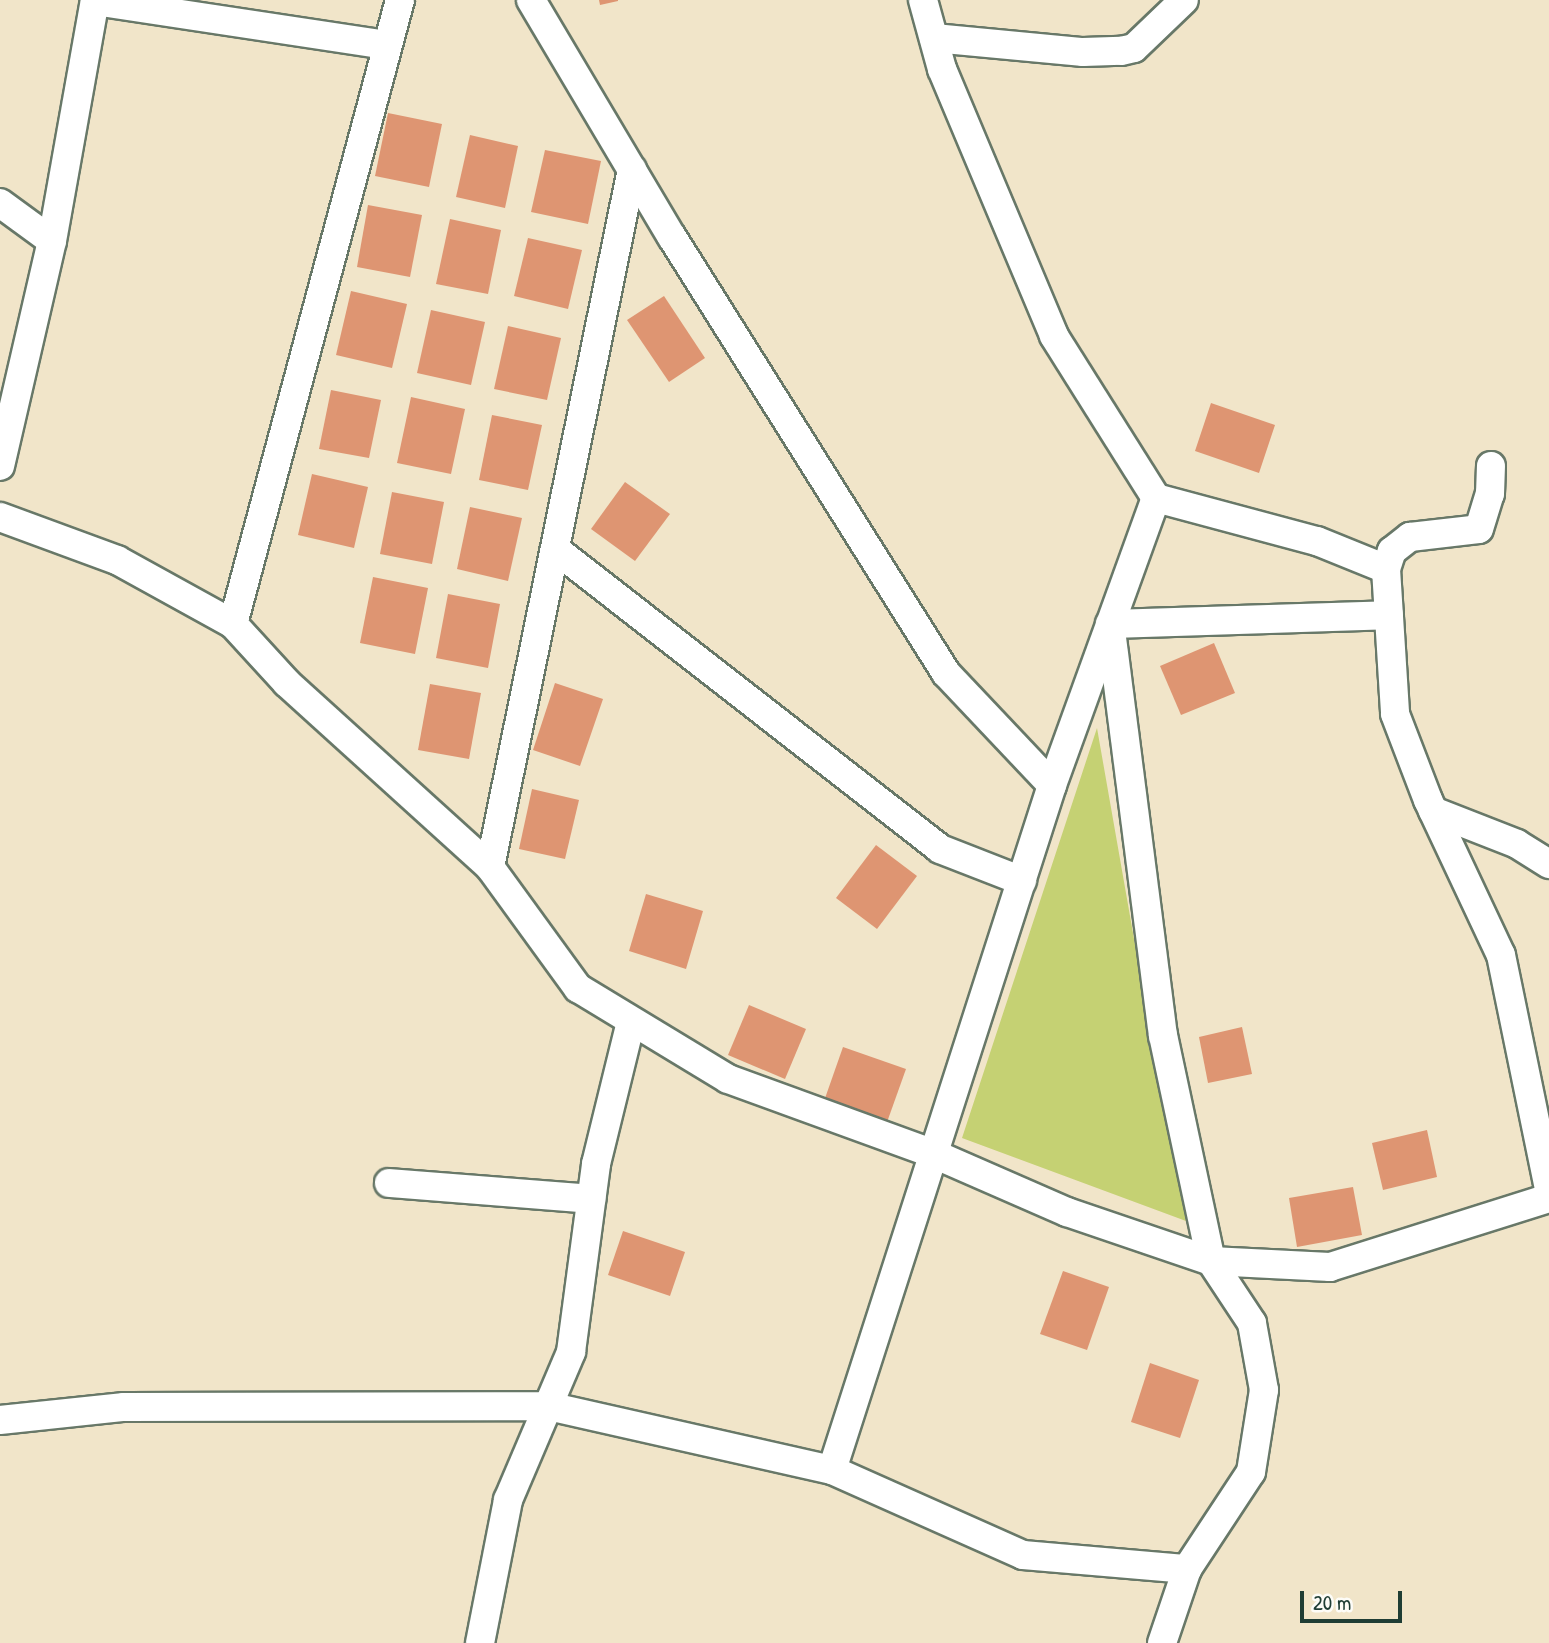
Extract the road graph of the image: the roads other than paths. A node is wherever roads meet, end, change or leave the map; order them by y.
1 (95, 0) edge
2 (400, 0) edge
3 (531, 0) edge
4 (923, 0) edge
5 (1184, 0) edge
6 (934, 38) junction
7 (387, 46) junction
8 (632, 169) junction
9 (0, 203) edge
10 (52, 241) junction
11 (0, 466) edge
12 (1491, 466) dead end
13 (1156, 498) junction
14 (0, 517) edge
15 (555, 549) junction
16 (1386, 569) junction
17 (1389, 615) junction
18 (233, 624) junction
19 (1110, 624) junction
20 (1052, 785) junction
21 (1433, 811) junction
22 (1549, 864) edge
23 (491, 867) junction
24 (1022, 881) junction
25 (631, 1020) junction
26 (934, 1154) junction
27 (389, 1183) dead end
28 (1549, 1189) edge
29 (1549, 1198) edge
30 (591, 1199) junction
31 (1210, 1261) junction
32 (548, 1406) junction
33 (0, 1420) edge
34 (832, 1470) junction
35 (1187, 1569) junction
36 (480, 1643) edge
37 (1161, 1643) edge

1 - 7 street
1 - 10 street
2 - 7 street
3 - 8 street
4 - 6 street
5 - 6 street
6 - 13 street
7 - 18 street
8 - 15 street
8 - 20 street
9 - 10 street
10 - 11 street
12 - 16 street
13 - 16 street
13 - 19 street
14 - 18 street
15 - 23 street
15 - 24 street
16 - 17 street
17 - 19 street
17 - 21 street
18 - 23 street
19 - 20 street
19 - 31 street
20 - 24 street
21 - 22 street
21 - 28 street
23 - 25 street
24 - 26 street
25 - 26 street
25 - 30 street
26 - 31 street
26 - 34 street
27 - 30 street
29 - 31 street
30 - 32 street
31 - 35 street
32 - 33 street
32 - 34 street
32 - 36 street
34 - 35 street
35 - 37 street

